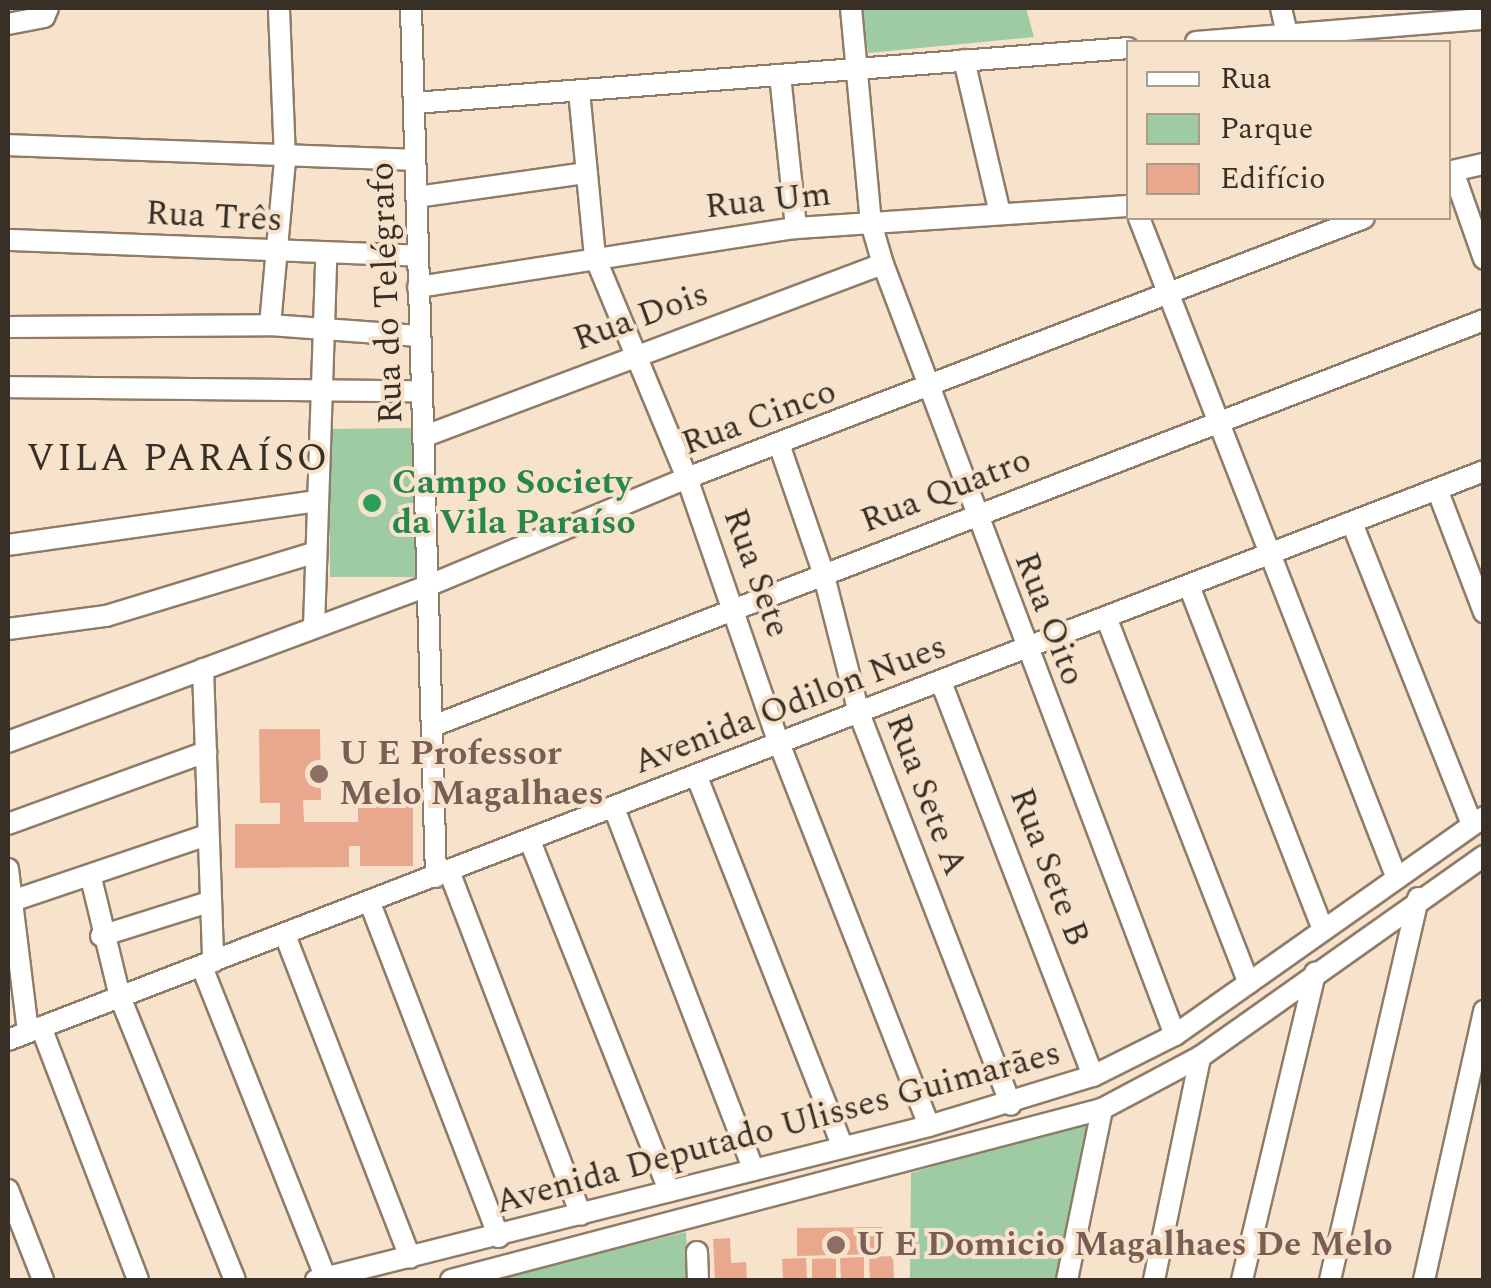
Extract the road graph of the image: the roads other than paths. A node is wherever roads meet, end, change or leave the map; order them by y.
1 (279, 8) edge
2 (411, 8) edge
3 (851, 8) edge
4 (1281, 8) edge
5 (48, 12) edge
6 (1484, 18) edge
7 (8, 24) edge
8 (1287, 34) junction
9 (1219, 40) edge
10 (1126, 48) edge
11 (964, 60) junction
12 (857, 69) junction
13 (780, 76) junction
14 (580, 91) junction
15 (414, 103) junction
16 (8, 145) edge
17 (285, 159) junction
18 (415, 160) junction
19 (1484, 164) edge
20 (1451, 172) edge
21 (585, 174) junction
22 (1451, 175) edge
23 (417, 197) junction
24 (1126, 206) edge
25 (1000, 213) junction
26 (1140, 220) edge
27 (1359, 220) edge
28 (871, 224) junction
29 (796, 228) junction
30 (8, 240) edge
31 (276, 252) junction
32 (326, 256) junction
33 (417, 256) junction
34 (595, 257) junction
35 (1484, 259) edge
36 (883, 264) junction
37 (418, 286) junction
38 (1172, 296) junction
39 (1484, 320) edge
40 (270, 324) junction
41 (8, 327) edge
42 (323, 328) junction
43 (419, 336) junction
44 (634, 353) junction
45 (8, 387) edge
46 (319, 390) junction
47 (930, 390) junction
48 (422, 392) junction
49 (1219, 418) junction
50 (424, 436) junction
51 (780, 447) junction
52 (1484, 472) edge
53 (687, 478) junction
54 (1437, 489) junction
55 (316, 501) junction
56 (974, 516) junction
57 (1352, 522) junction
58 (8, 545) edge
59 (314, 553) junction
60 (1272, 554) junction
61 (823, 572) junction
62 (430, 585) junction
63 (1189, 586) junction
64 (734, 606) junction
65 (1484, 612) edge
66 (1106, 617) junction
67 (314, 627) junction
68 (8, 629) edge
69 (1027, 649) junction
70 (203, 669) junction
71 (941, 682) junction
72 (859, 713) junction
73 (433, 726) junction
74 (8, 742) edge
75 (779, 743) junction
76 (206, 752) junction
77 (697, 777) junction
78 (614, 808) junction
79 (1478, 821) edge
80 (8, 824) edge
81 (207, 834) junction
82 (530, 841) junction
83 (1484, 856) edge
84 (8, 870) edge
85 (442, 874) junction
86 (1396, 876) junction
87 (91, 878) junction
88 (1418, 898) junction
89 (12, 901) junction
90 (209, 902) junction
91 (370, 904) junction
92 (1360, 904) junction
93 (1376, 927) junction
94 (1323, 929) junction
95 (286, 935) junction
96 (100, 936) junction
97 (207, 964) junction
98 (1315, 972) junction
99 (1250, 983) junction
100 (120, 997) junction
101 (1484, 1011) edge
102 (34, 1029) junction
103 (1174, 1035) junction
104 (8, 1040) edge
105 (1200, 1057) junction
106 (1093, 1076) junction
107 (1011, 1104) junction
108 (1102, 1109) junction
109 (929, 1126) junction
110 (844, 1147) junction
111 (754, 1170) junction
112 (711, 1182) junction
113 (8, 1190) edge
114 (669, 1191) junction
115 (719, 1210) junction
116 (581, 1215) junction
117 (499, 1237) junction
118 (696, 1252) dead end
119 (410, 1258) junction
120 (321, 1279) edge
121 (43, 1280) edge
122 (138, 1280) edge
123 (234, 1280) edge
124 (456, 1280) edge
125 (698, 1280) edge
126 (1066, 1280) edge
127 (1154, 1280) edge
128 (1242, 1280) edge
129 (1330, 1280) edge
130 (1424, 1280) edge

1 - 17 street
2 - 15 street, Rua do Telégrafo
3 - 12 street
4 - 8 street
5 - 7 street
6 - 8 street
8 - 9 street
10 - 11 street
11 - 12 street
11 - 25 street
12 - 13 street
12 - 28 street
13 - 14 street
13 - 29 street
14 - 15 street
14 - 21 street, Rua Sete
15 - 18 street, Rua do Telégrafo
16 - 17 street
17 - 18 street
17 - 31 street
18 - 23 street, Rua do Telégrafo
19 - 20 street
21 - 23 street
21 - 34 street, Rua Sete
22 - 35 street
23 - 33 street, Rua do Telégrafo
24 - 25 street, Rua Um
25 - 28 street, Rua Um
26 - 38 street
27 - 38 street, Rua Cinco
28 - 29 street, Rua Um
28 - 36 street, Rua Oito
29 - 34 street, Rua Um
30 - 31 street, Rua Três
31 - 32 street, Rua Três
31 - 40 street
32 - 33 street, Rua Três
32 - 42 street
33 - 37 street, Rua do Telégrafo
34 - 37 street, Rua Um
34 - 44 street, Rua Sete
36 - 44 street, Rua Dois
36 - 47 street, Rua Oito
37 - 43 street, Rua do Telégrafo
38 - 47 street, Rua Cinco
38 - 49 street
39 - 49 street, Rua Quatro
40 - 41 street
40 - 42 street
42 - 43 street
42 - 46 street
43 - 48 street, Rua do Telégrafo
44 - 50 street, Rua Dois
44 - 53 street, Rua Sete
45 - 46 street
46 - 48 street
46 - 55 street
47 - 51 street, Rua Cinco
47 - 56 street, Rua Oito
48 - 50 street, Rua do Telégrafo
49 - 56 street, Rua Quatro
49 - 60 street
50 - 62 street, Rua do Telégrafo
51 - 53 street, Rua Cinco
51 - 61 street, Rua Sete A
52 - 54 street, Avenida Odilon Nues
53 - 62 street, Rua Cinco
53 - 64 street, Rua Sete
54 - 57 street, Avenida Odilon Nues
54 - 65 street
55 - 58 street
55 - 59 street
56 - 61 street, Rua Quatro
56 - 69 street, Rua Oito
57 - 60 street, Avenida Odilon Nues
57 - 79 street
59 - 67 street
59 - 68 street
60 - 63 street, Avenida Odilon Nues
60 - 86 street
61 - 64 street, Rua Quatro
61 - 72 street, Rua Sete A
62 - 67 street, Rua Cinco
62 - 73 street, Rua do Telégrafo
63 - 66 street, Avenida Odilon Nues
63 - 94 street
64 - 73 street, Rua Quatro
64 - 75 street, Rua Sete
66 - 69 street, Avenida Odilon Nues
66 - 99 street
67 - 70 street, Rua Cinco
69 - 71 street, Avenida Odilon Nues
69 - 103 street, Rua Oito
70 - 74 street, Rua Cinco
70 - 76 street
71 - 72 street, Avenida Odilon Nues
71 - 106 street, Rua Sete B
72 - 75 street, Avenida Odilon Nues
72 - 107 street, Rua Sete A
73 - 85 street, Rua do Telégrafo
75 - 77 street, Avenida Odilon Nues
75 - 109 street, Rua Sete
76 - 80 street
76 - 81 street
77 - 78 street, Avenida Odilon Nues
77 - 110 street
78 - 82 street, Avenida Odilon Nues
78 - 111 street
79 - 86 street, Avenida Deputado Ulisses Guimarães
81 - 87 street
81 - 90 street
82 - 85 street, Avenida Odilon Nues
82 - 114 street
83 - 88 street, Avenida Deputado Ulisses Guimarães
84 - 89 street
85 - 91 street, Avenida Odilon Nues
85 - 116 street, Rua do Telégrafo
86 - 92 street, Avenida Deputado Ulisses Guimarães
87 - 89 street
87 - 96 street
88 - 93 street, Avenida Deputado Ulisses Guimarães
88 - 129 street
89 - 102 street
90 - 96 street
90 - 97 street
91 - 95 street, Avenida Odilon Nues
91 - 117 street
92 - 93 street
92 - 94 street, Avenida Deputado Ulisses Guimarães
93 - 98 street, Avenida Deputado Ulisses Guimarães
94 - 99 street, Avenida Deputado Ulisses Guimarães
95 - 97 street, Avenida Odilon Nues
95 - 119 street
96 - 100 street
97 - 100 street, Avenida Odilon Nues
97 - 120 street
98 - 105 street, Avenida Deputado Ulisses Guimarães
98 - 128 street
99 - 103 street, Avenida Deputado Ulisses Guimarães
100 - 102 street, Avenida Odilon Nues
100 - 123 street
101 - 130 street
102 - 104 street, Avenida Odilon Nues
102 - 122 street
103 - 106 street, Avenida Deputado Ulisses Guimarães
105 - 108 street, Avenida Deputado Ulisses Guimarães
105 - 127 street
106 - 107 street, Avenida Deputado Ulisses Guimarães
107 - 109 street, Avenida Deputado Ulisses Guimarães
108 - 115 street, Avenida Deputado Ulisses Guimarães
108 - 126 street
109 - 110 street, Avenida Deputado Ulisses Guimarães
110 - 111 street, Avenida Deputado Ulisses Guimarães
111 - 112 street, Avenida Deputado Ulisses Guimarães
112 - 114 street, Avenida Deputado Ulisses Guimarães
112 - 115 street
113 - 121 street
114 - 116 street, Avenida Deputado Ulisses Guimarães
115 - 124 street, Avenida Deputado Ulisses Guimarães
116 - 117 street, Avenida Deputado Ulisses Guimarães
117 - 119 street, Avenida Deputado Ulisses Guimarães
118 - 125 street
119 - 120 street, Avenida Deputado Ulisses Guimarães

